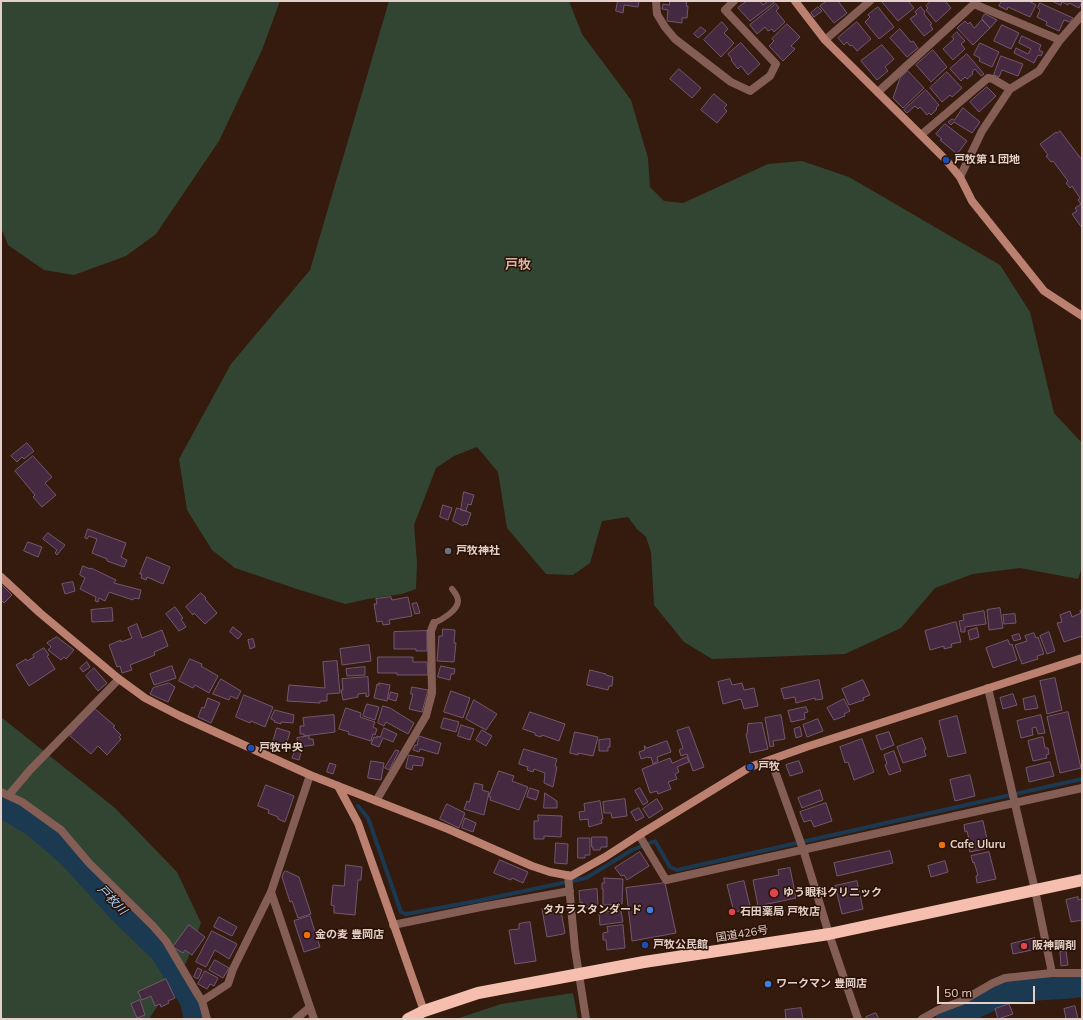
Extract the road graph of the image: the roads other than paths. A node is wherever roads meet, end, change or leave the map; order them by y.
1 (656, 1) edge
2 (734, 1) edge
3 (794, 1) edge
4 (870, 1) edge
5 (1082, 15) edge
6 (825, 40) junction
7 (1060, 40) junction
8 (1010, 89) junction
9 (878, 92) junction
10 (921, 135) junction
11 (960, 177) junction
12 (1082, 316) edge
13 (1, 577) edge
14 (452, 589) dead end
15 (434, 623) joint
16 (1082, 658) edge
17 (119, 679) junction
18 (988, 688) junction
19 (771, 760) junction
20 (310, 775) junction
21 (338, 786) junction
22 (1082, 788) edge
23 (5, 793) edge
24 (376, 801) junction
25 (1014, 803) junction
26 (640, 835) junction
27 (803, 850) junction
28 (568, 875) junction
29 (1082, 880) edge
30 (1035, 890) junction
31 (570, 891) junction
32 (271, 892) junction
33 (393, 925) junction
34 (829, 934) junction
35 (1082, 972) edge
36 (1052, 973) junction
37 (579, 974) junction
38 (202, 1002) junction
39 (310, 1007) junction
40 (424, 1011) junction
41 (207, 1019) edge
42 (296, 1019) edge
43 (314, 1019) edge
44 (408, 1019) edge
45 (586, 1019) edge
46 (858, 1019) edge
47 (922, 1019) edge

1 - 2 street
3 - 6 street
4 - 6 street
5 - 7 street
6 - 9 street
7 - 8 street
7 - 9 street
8 - 10 street
8 - 11 street
9 - 10 street
10 - 11 street
11 - 12 street
13 - 17 street
14 - 15 lane
15 - 24 street
16 - 18 street
17 - 20 street
17 - 23 street
18 - 19 street
18 - 25 street
19 - 26 street
19 - 27 street
20 - 21 street
20 - 32 street
21 - 24 street
21 - 33 street
22 - 25 street
23 - 38 street
24 - 28 street
25 - 27 street
25 - 30 street
26 - 27 street
26 - 28 street
27 - 34 street
28 - 31 street
29 - 30 highway, 国道426号
30 - 34 highway, 国道426号
30 - 36 street
31 - 33 street
31 - 37 street
32 - 38 street
32 - 39 street
33 - 40 street
34 - 37 highway, 国道426号
34 - 46 street
35 - 36 street
36 - 47 street
37 - 40 highway, 国道426号
37 - 45 street
38 - 41 street
39 - 42 street
39 - 43 street
40 - 44 highway, 国道426号

